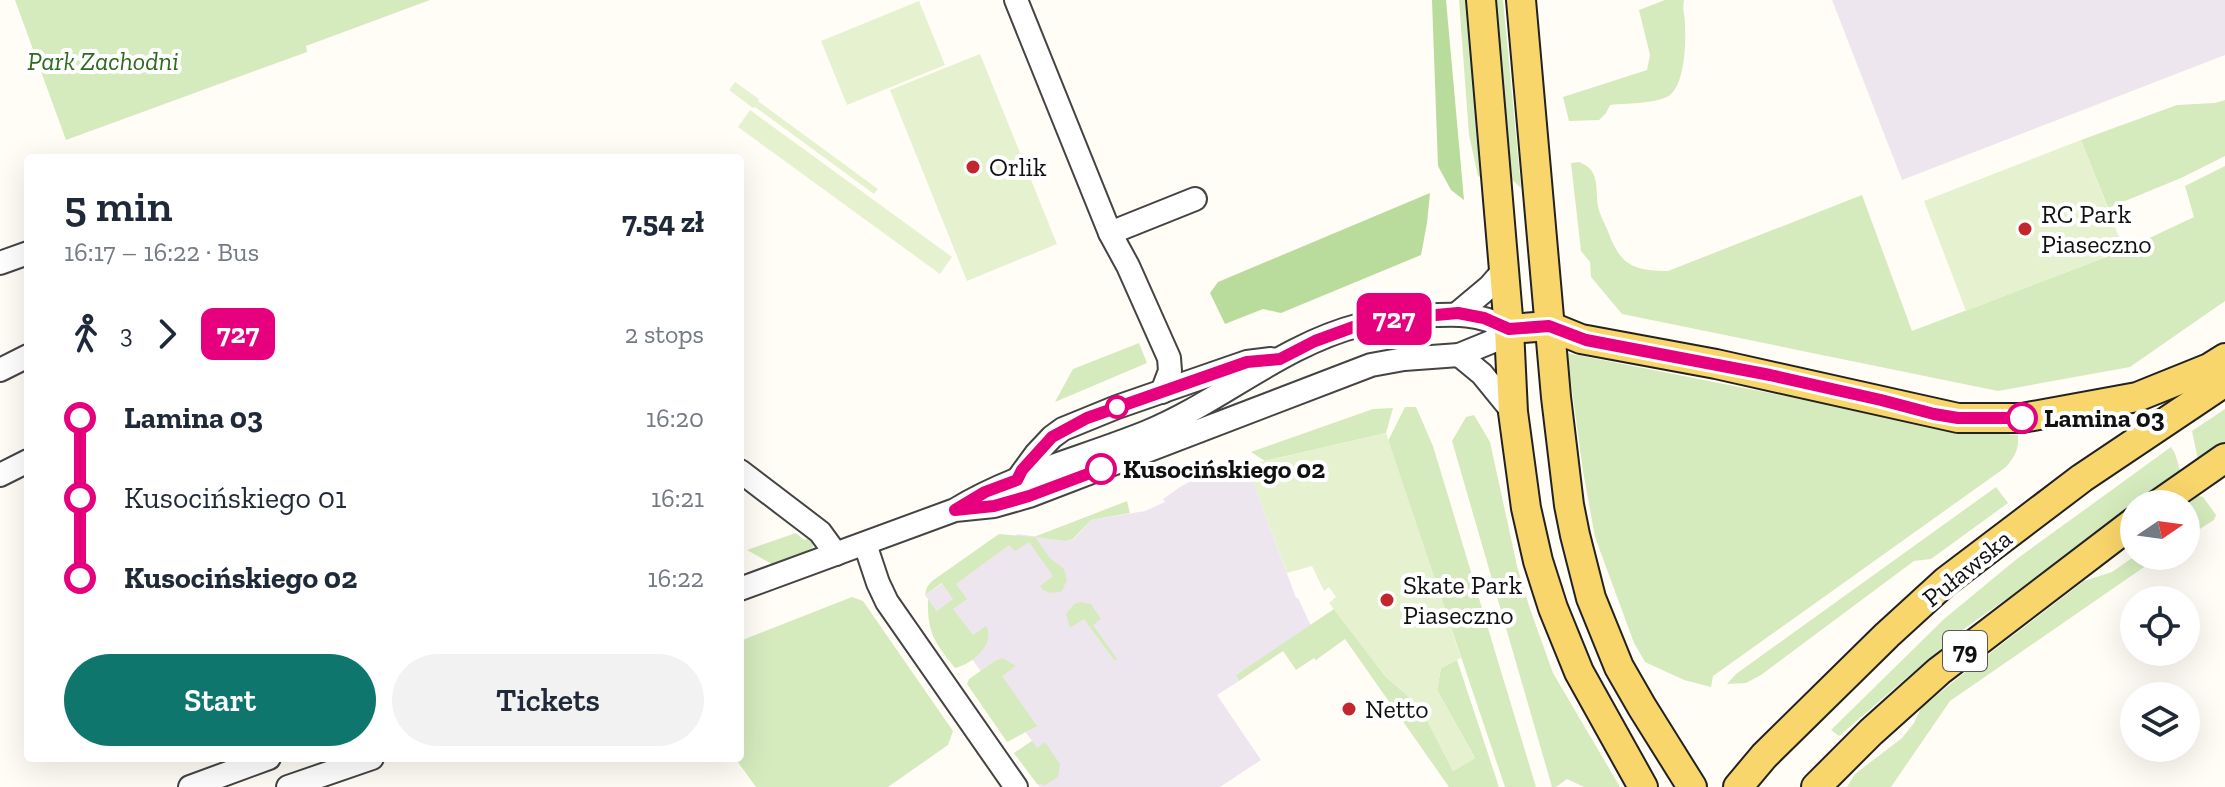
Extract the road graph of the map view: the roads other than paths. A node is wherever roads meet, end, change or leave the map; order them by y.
1 (1016, 0) edge
2 (1481, 0) edge
3 (1521, 0) edge
4 (1195, 199) dead end
5 (1110, 233) junction
6 (24, 254) edge
7 (0, 263) edge
8 (1504, 270) junction
9 (1458, 313) junction
10 (1549, 326) junction
11 (1509, 329) junction
12 (1459, 355) junction
13 (24, 358) edge
14 (1169, 358) junction
15 (2225, 358) edge
16 (1280, 359) junction
17 (0, 370) edge
18 (1216, 372) junction
19 (2225, 382) edge
20 (1162, 392) junction
21 (1556, 397) junction
22 (1513, 412) junction
23 (2225, 458) edge
24 (24, 463) edge
25 (744, 474) edge
26 (0, 475) edge
27 (1017, 480) junction
28 (2179, 490) edge
29 (955, 510) junction
30 (2120, 533) edge
31 (865, 544) junction
32 (836, 554) junction
33 (744, 588) edge
34 (258, 762) edge
35 (360, 762) edge
36 (190, 787) edge
37 (288, 787) edge
38 (1016, 787) edge
39 (1643, 787) edge
40 (1692, 787) edge
41 (1738, 787) edge
42 (1816, 787) edge

1 - 5 street
2 - 8 main road
3 - 10 main road
4 - 5 street
5 - 14 street
6 - 7 street
8 - 9 street
8 - 11 main road
9 - 11 street
9 - 16 street
10 - 11 main road
10 - 15 main road
10 - 21 main road
11 - 12 street
11 - 21 main road
11 - 22 main road
12 - 22 street
12 - 29 street
13 - 17 street
14 - 18 street
14 - 20 street
16 - 18 street
16 - 27 street
18 - 20 street
19 - 41 main road, Puławska / 79
20 - 27 street
21 - 40 main road
22 - 39 main road
23 - 28 main road
24 - 26 street
25 - 32 street
27 - 29 street
29 - 31 street
30 - 42 main road, 79
31 - 32 street
31 - 38 street
32 - 33 street
34 - 36 street
35 - 37 street

